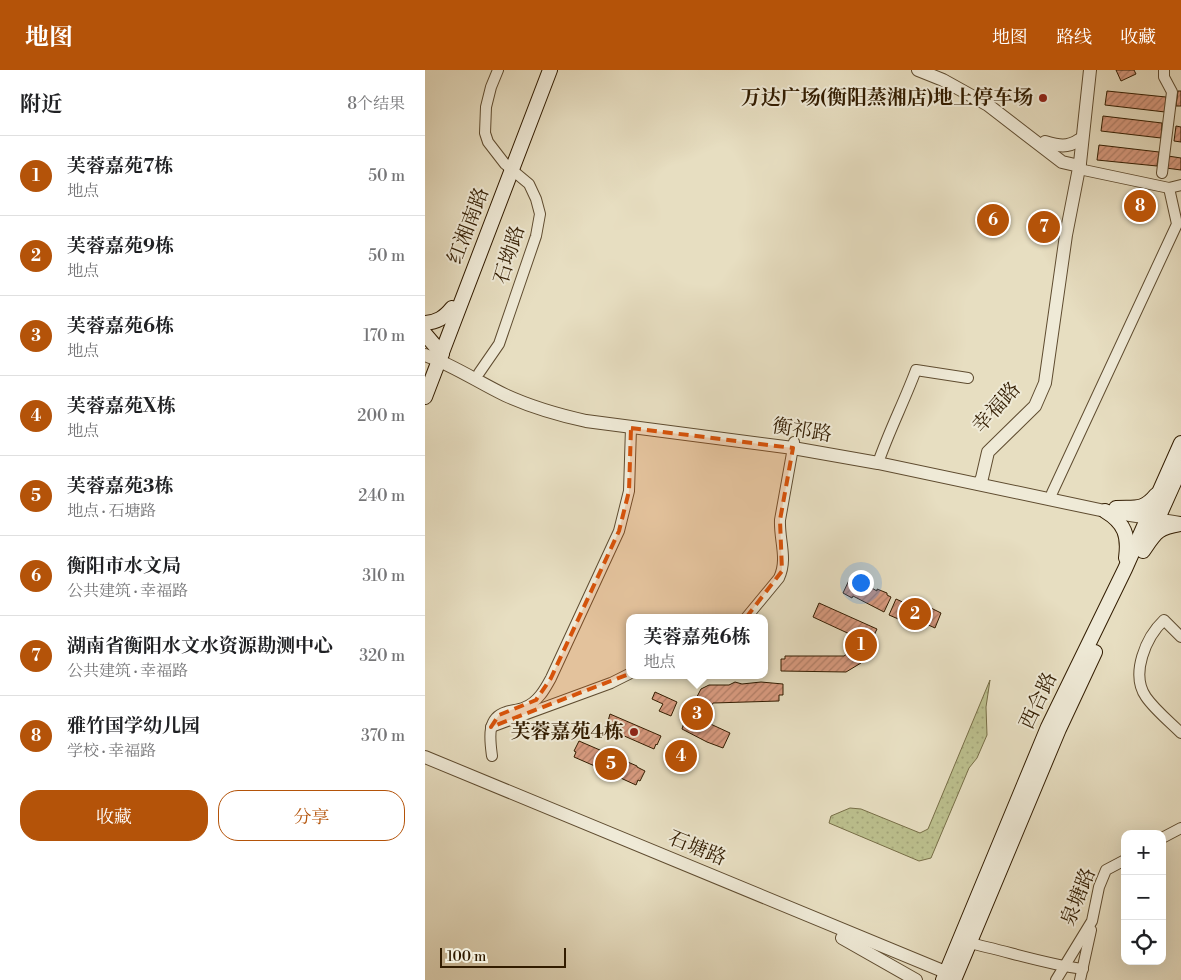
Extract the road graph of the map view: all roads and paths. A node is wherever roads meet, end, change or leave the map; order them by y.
1 (498, 70) edge
2 (541, 70) edge
3 (550, 70) edge
4 (918, 70) edge
5 (935, 70) edge
6 (1086, 70) edge
7 (1090, 70) edge
8 (1164, 70) edge
9 (1079, 140) junction
10 (1045, 142) junction
11 (509, 167) junction
12 (1077, 167) junction
13 (1162, 173) dead end
14 (1181, 185) edge
15 (1169, 188) junction
16 (452, 308) junction
17 (425, 323) edge
18 (425, 334) edge
19 (433, 353) edge
20 (479, 373) junction
21 (425, 378) edge
22 (968, 378) dead end
23 (425, 397) edge
24 (631, 428) junction
25 (1181, 443) edge
26 (793, 445) junction
27 (879, 460) junction
28 (1181, 467) edge
29 (980, 479) junction
30 (1162, 486) junction
31 (1052, 493) junction
32 (1110, 509) junction
33 (1154, 516) junction
34 (1181, 516) edge
35 (1181, 524) edge
36 (1143, 551) junction
37 (1125, 569) junction
38 (749, 614) edge
39 (1181, 637) edge
40 (626, 676) edge
41 (491, 727) junction
42 (1181, 733) edge
43 (492, 756) dead end
44 (425, 757) edge
45 (425, 766) edge
46 (1181, 828) edge
47 (1166, 836) edge
48 (1121, 862) edge
49 (1092, 921) junction
50 (843, 938) junction
51 (969, 942) junction
52 (1065, 966) junction
53 (1083, 969) junction
54 (948, 978) edge
55 (916, 980) edge
56 (1056, 980) edge
57 (1081, 980) edge

1 - 11 street, 石坳路
2 - 11 main road, 红湘南路
3 - 11 main road, 红湘南路
4 - 12 street
5 - 10 street
6 - 9 street, 幸福路
7 - 12 street, 幸福路
8 - 13 street
9 - 10 street
9 - 12 street, 幸福路
10 - 12 street
11 - 16 main road, 红湘南路
11 - 19 main road, 红湘南路
11 - 20 street, 石坳路
12 - 15 street
12 - 29 street, 幸福路
14 - 15 street
15 - 31 street
16 - 17 main road
16 - 19 main road, 红湘南路
18 - 19 main road
19 - 20 street, 衡祁路
19 - 21 main road, 红湘南路
19 - 23 main road, 红湘南路
19 - 24 street, 衡祁路
20 - 26 street, 衡祁路
22 - 27 street
24 - 26 street, 衡祁路
24 - 41 street
25 - 30 main road, 西合路
26 - 27 street, 衡祁路
26 - 38 street
27 - 29 street, 衡祁路
28 - 33 main road, 西合路
29 - 31 street, 衡祁路
29 - 32 street, 衡祁路
30 - 32 main road
30 - 33 main road, 西合路
31 - 32 street, 衡祁路
32 - 33 street, 衡祁路
32 - 37 main road
33 - 34 street, 衡祁路
33 - 35 street, 衡祁路
33 - 36 main road, 西合路
33 - 37 main road, 西合路
35 - 36 main road
36 - 51 main road, 西合路
37 - 54 main road, 西合路
39 - 42 street
40 - 41 street
41 - 43 street
44 - 54 street, 石塘路
45 - 50 street, 石塘路
46 - 47 street
48 - 49 street, 泉塘路
49 - 52 street, 泉塘路
49 - 53 street
50 - 54 street, 石塘路
50 - 55 street
51 - 52 street
51 - 54 main road, 西合路
52 - 53 street
52 - 56 street, 泉塘路
53 - 57 street

